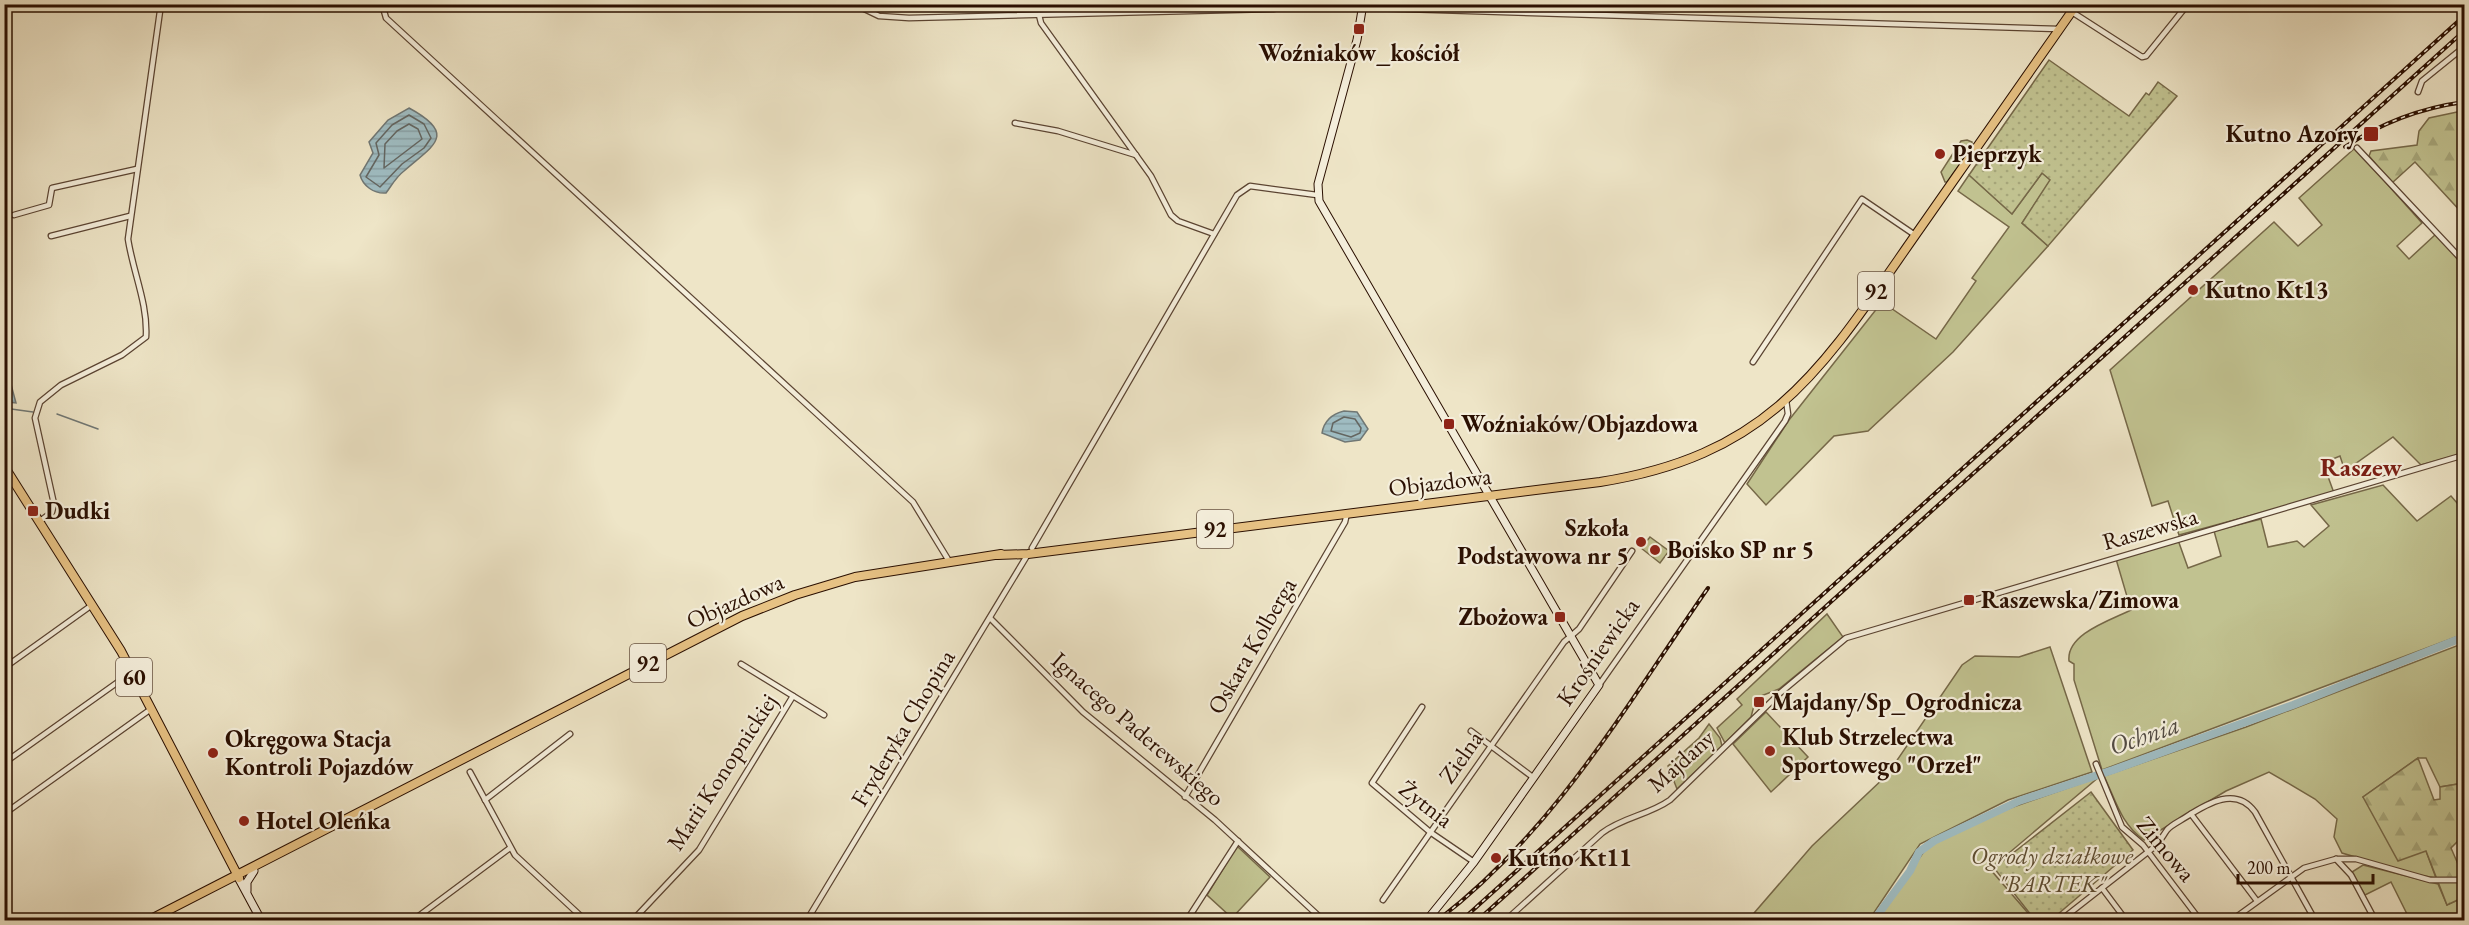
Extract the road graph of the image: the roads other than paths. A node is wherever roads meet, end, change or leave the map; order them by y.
1 (161, 4) edge
2 (382, 4) edge
3 (854, 4) edge
4 (1303, 4) edge
5 (2188, 4) edge
6 (1360, 5) edge
7 (2074, 8) edge
8 (1039, 15) junction
9 (2060, 29) junction
10 (2464, 47) edge
11 (2418, 92) dead end
12 (1015, 123) dead end
13 (2357, 148) dead end
14 (1136, 155) junction
15 (137, 169) junction
16 (1317, 195) junction
17 (14, 215) dead end
18 (130, 216) junction
19 (1214, 234) junction
20 (51, 236) dead end
21 (1915, 236) junction
22 (2464, 262) edge
23 (1753, 362) dead end
24 (1786, 400) junction
25 (2464, 455) edge
26 (4, 466) edge
27 (1490, 496) junction
28 (1347, 513) junction
29 (40, 521) junction
30 (1030, 551) junction
31 (1632, 551) dead end
32 (949, 561) junction
33 (92, 605) junction
34 (990, 618) junction
35 (1571, 636) junction
36 (1846, 638) joint
37 (741, 664) dead end
38 (4, 668) edge
39 (132, 672) junction
40 (1599, 685) junction
41 (793, 696) junction
42 (1422, 707) dead end
43 (151, 708) junction
44 (824, 715) dead end
45 (1471, 731) dead end
46 (570, 734) dead end
47 (1490, 746) junction
48 (4, 764) edge
49 (2096, 764) dead end
50 (470, 772) dead end
51 (1534, 778) junction
52 (1185, 796) junction
53 (485, 800) junction
54 (4, 813) edge
55 (2191, 814) junction
56 (348, 819) junction
57 (1431, 832) junction
58 (1238, 842) junction
59 (510, 848) junction
60 (2148, 852) junction
61 (2336, 859) junction
62 (1474, 862) junction
63 (254, 871) junction
64 (238, 877) junction
65 (2293, 879) junction
66 (2464, 880) edge
67 (2102, 888) junction
68 (246, 893) junction
69 (1383, 900) dead end
70 (2257, 901) junction
71 (416, 918) dead end
72 (2314, 918) edge
73 (149, 921) edge
74 (158, 921) edge
75 (261, 921) edge
76 (585, 921) edge
77 (633, 921) edge
78 (807, 921) edge
79 (1187, 921) edge
80 (1323, 921) edge
81 (1427, 921) edge
82 (1506, 921) edge
83 (2061, 921) edge
84 (2126, 921) edge
85 (2200, 921) edge
86 (2232, 921) edge
87 (2308, 921) edge
88 (2374, 921) edge

1 - 15 street
2 - 32 street
3 - 8 street
4 - 8 street
5 - 7 street
6 - 9 street
6 - 16 street
7 - 9 main road, 92
8 - 14 street
9 - 21 main road, 92
10 - 11 street
12 - 14 street
13 - 22 street
14 - 19 street
15 - 17 street
15 - 18 street
16 - 19 street, Fryderyka Chopina
16 - 27 street
18 - 20 street
18 - 29 street
19 - 30 street, Fryderyka Chopina
21 - 23 street
21 - 24 main road, 92
24 - 27 main road, Objazdowa / 92
24 - 40 street, Krośniewicka
25 - 36 street, Raszewska
26 - 29 main road, 60
27 - 28 main road, Objazdowa / 92
27 - 35 street
28 - 30 main road, Objazdowa / 92
28 - 52 street, Oskara Kolberga
29 - 33 main road, 60
30 - 32 main road, Objazdowa / 92
30 - 34 street, Fryderyka Chopina
31 - 35 street, Zielna
32 - 56 main road, Objazdowa / 92
33 - 38 street
33 - 39 main road, 60
34 - 52 street, Ignacego Paderewskiego
34 - 78 street, Fryderyka Chopina
35 - 40 street
35 - 47 street, Zielna
36 - 82 street, Majdany
37 - 41 street, Marii Konopnickiej
39 - 43 main road, 60
39 - 48 street
40 - 51 street, Krośniewicka
41 - 44 street, Marii Konopnickiej
41 - 77 street, Marii Konopnickiej
42 - 57 street, Żytnia
43 - 54 street
43 - 64 main road, 60
45 - 47 street
46 - 53 street
47 - 51 street
47 - 57 street, Zielna
49 - 60 street, Zimowa
50 - 53 street
51 - 62 street, Krośniewicka
52 - 58 street, Ignacego Paderewskiego
53 - 59 street
55 - 60 street
55 - 65 street
55 - 70 street
56 - 63 main road, Objazdowa / 92
56 - 64 main road, Objazdowa / 92
57 - 62 street, Żytnia
57 - 69 street, Zielna
58 - 79 street
58 - 80 street, Ignacego Paderewskiego
59 - 71 street
59 - 76 street
60 - 67 street
60 - 85 street, Zimowa
61 - 65 street
61 - 66 street
61 - 88 street
62 - 81 street, Krośniewicka
63 - 64 main road, Objazdowa / 92
63 - 68 street
64 - 68 street
64 - 73 main road, Objazdowa
64 - 74 main road, Objazdowa
65 - 70 street
65 - 72 street
67 - 83 street
67 - 84 street
68 - 75 street
70 - 86 street
72 - 87 street

